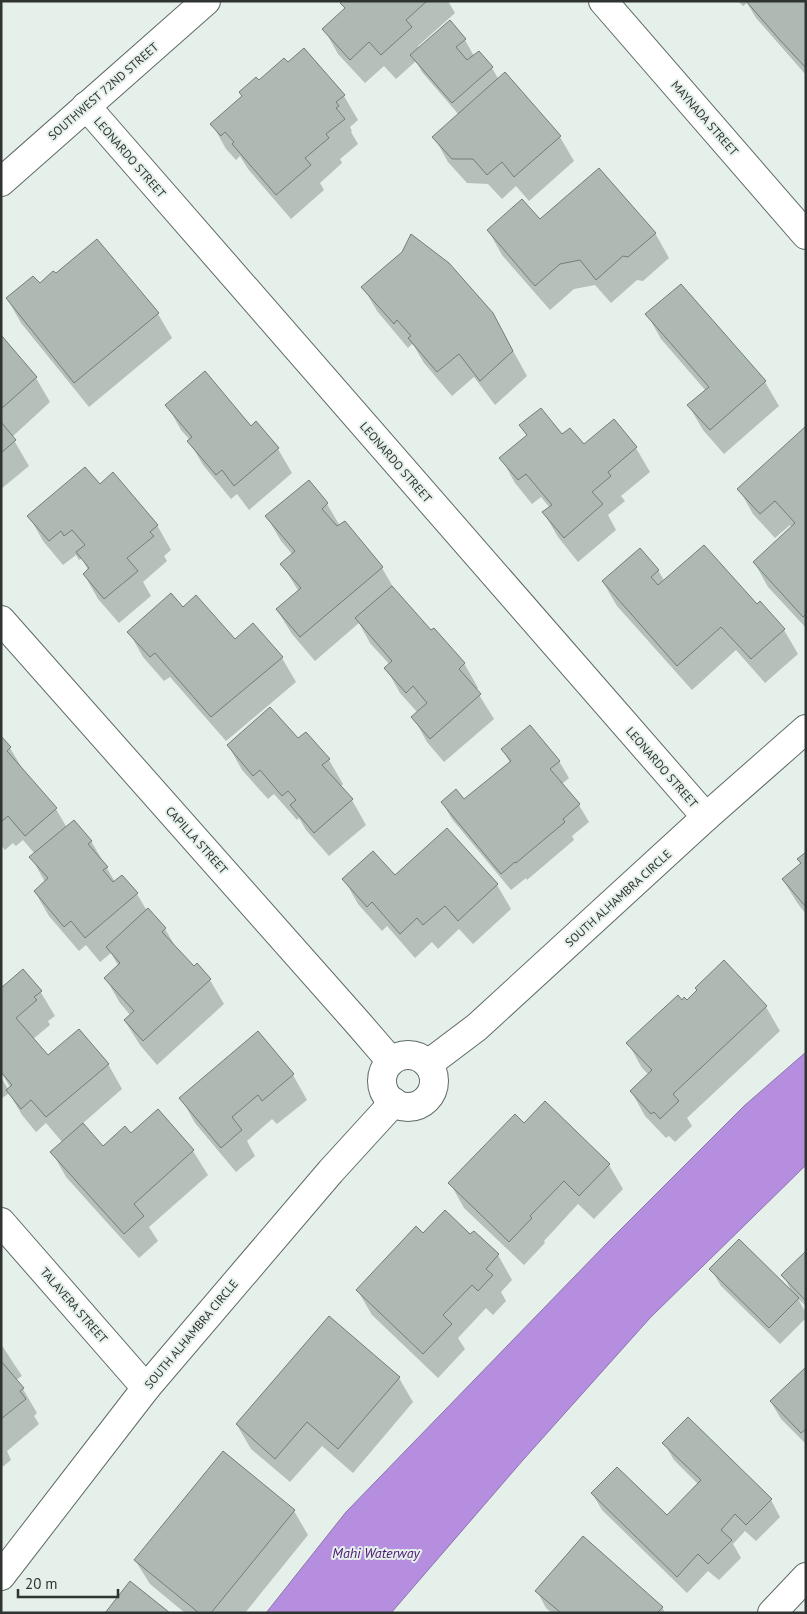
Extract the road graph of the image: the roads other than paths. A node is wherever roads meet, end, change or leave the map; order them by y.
1 (206, 1) edge
2 (604, 1) edge
3 (86, 106) junction
4 (1, 182) edge
5 (806, 235) edge
6 (1, 620) edge
7 (806, 728) edge
8 (706, 817) junction
9 (390, 1062) junction
10 (428, 1064) junction
11 (394, 1102) junction
12 (1, 1222) edge
13 (146, 1388) junction
14 (1, 1576) edge
15 (806, 1577) edge
16 (772, 1613) edge

1 - 3 street, SOUTHWEST 72ND STREET
2 - 5 street, MAYNADA STREET
3 - 4 street, SOUTHWEST 72ND STREET
3 - 8 street, LEONARDO STREET
6 - 9 street, CAPILLA STREET
7 - 8 street, SOUTH ALHAMBRA CIRCLE
8 - 10 street, SOUTH ALHAMBRA CIRCLE
9 - 10 street
9 - 11 street
10 - 11 street
11 - 13 street, SOUTH ALHAMBRA CIRCLE
12 - 13 street, TALAVERA STREET
13 - 14 street, SOUTH ALHAMBRA CIRCLE
15 - 16 street

